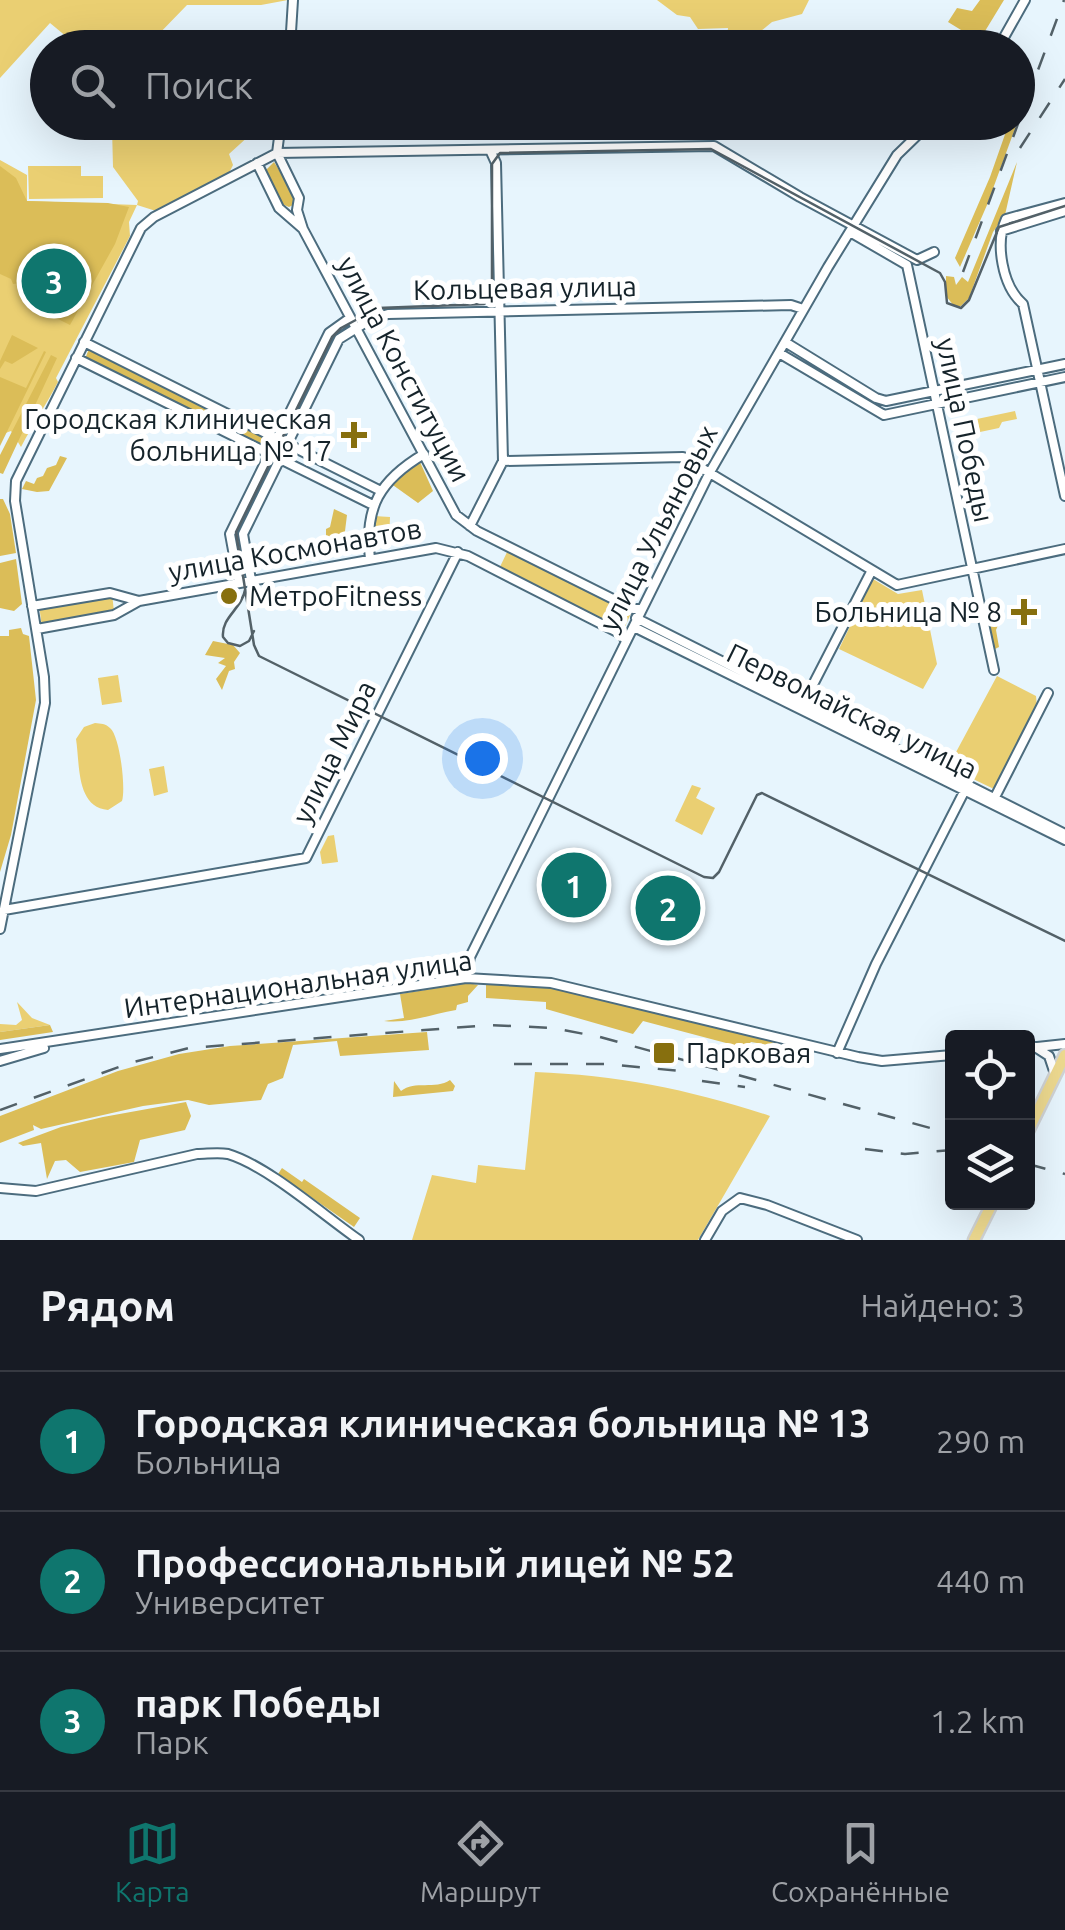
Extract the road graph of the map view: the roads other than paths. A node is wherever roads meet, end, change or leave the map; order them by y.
1 (292, 0) edge
2 (1025, 0) edge
3 (291, 30) edge
4 (1008, 30) edge
5 (279, 140) edge
6 (912, 140) edge
7 (492, 152) junction
8 (278, 153) junction
9 (257, 164) junction
10 (1065, 203) edge
11 (1065, 211) edge
12 (852, 228) junction
13 (303, 229) junction
14 (1001, 231) junction
15 (934, 252) dead end
16 (803, 309) junction
17 (500, 310) junction
18 (350, 318) junction
19 (356, 328) junction
20 (84, 342) junction
21 (785, 342) junction
22 (779, 353) junction
23 (76, 358) junction
24 (1065, 364) edge
25 (1038, 370) junction
26 (1065, 377) edge
27 (1041, 382) junction
28 (934, 392) junction
29 (876, 398) junction
30 (936, 405) junction
31 (870, 409) junction
32 (276, 439) junction
33 (287, 444) junction
34 (269, 452) junction
35 (424, 454) junction
36 (280, 458) junction
37 (503, 461) junction
38 (710, 472) junction
39 (381, 490) junction
40 (1065, 496) edge
41 (374, 505) junction
42 (470, 526) junction
43 (1065, 549) edge
44 (458, 552) junction
45 (370, 558) junction
46 (971, 569) junction
47 (872, 570) junction
48 (251, 580) junction
49 (239, 582) junction
50 (139, 601) junction
51 (32, 606) junction
52 (638, 609) junction
53 (635, 623) junction
54 (36, 629) junction
55 (623, 638) junction
56 (994, 670) dead end
57 (1048, 693) dead end
58 (802, 707) junction
59 (966, 788) junction
60 (993, 802) junction
61 (1065, 837) edge
62 (4, 910) junction
63 (0, 928) edge
64 (466, 978) junction
65 (60, 1042) junction
66 (1065, 1044) edge
67 (1035, 1047) edge
68 (0, 1049) edge
69 (1035, 1049) edge
70 (837, 1053) junction
71 (1065, 1055) edge
72 (945, 1056) edge
73 (0, 1061) edge
74 (1056, 1076) junction
75 (1033, 1120) edge
76 (0, 1188) edge
77 (988, 1210) edge
78 (359, 1240) edge
79 (705, 1240) edge
80 (857, 1240) edge
81 (974, 1240) edge

1 - 3 main road
2 - 4 main road
5 - 8 main road
6 - 12 main road, улица Ульяновых
7 - 8 main road
7 - 12 main road
7 - 17 main road
8 - 9 main road
8 - 13 main road, улица Конституции
9 - 13 main road, улица Конституции
9 - 20 main road
10 - 14 main road
11 - 14 main road
12 - 15 main road
12 - 16 main road, улица Ульяновых
12 - 28 main road, улица Победы
13 - 18 main road, улица Конституции
14 - 25 main road
16 - 17 main road, Кольцевая улица
16 - 21 main road, улица Ульяновых
17 - 19 main road, Кольцевая улица
17 - 37 main road
18 - 19 main road, улица Конституции
18 - 32 main road
19 - 33 main road
19 - 35 main road, улица Конституции
20 - 23 main road
20 - 32 main road
21 - 22 main road, улица Ульяновых
21 - 29 main road
22 - 31 main road
22 - 38 main road, улица Ульяновых
23 - 34 main road
23 - 51 main road
24 - 25 main road
25 - 27 main road
25 - 28 main road
26 - 27 main road
27 - 30 main road
27 - 40 main road
28 - 29 main road
28 - 30 main road, улица Победы
29 - 31 main road
30 - 31 main road
30 - 46 main road, улица Победы
32 - 33 main road
32 - 34 main road
33 - 36 main road
33 - 39 main road
34 - 36 main road
34 - 49 main road
35 - 39 main road
35 - 42 main road, улица Конституции
36 - 41 main road
36 - 48 main road
37 - 38 main road
37 - 42 main road
38 - 47 main road
38 - 52 main road, улица Ульяновых
39 - 41 main road
41 - 45 main road
42 - 52 main road
43 - 46 main road
44 - 45 main road, улица Космонавтов
44 - 55 main road
44 - 62 main road, улица Мира
45 - 48 main road, улица Космонавтов
46 - 47 main road
46 - 56 main road, улица Победы
47 - 58 main road
48 - 49 main road, улица Космонавтов
49 - 50 main road, улица Космонавтов
50 - 51 main road, улица Космонавтов
50 - 54 main road, улица Космонавтов
51 - 54 main road
52 - 53 main road
53 - 55 main road, улица Ульяновых
53 - 58 main road, Первомайская улица
54 - 62 main road
55 - 64 main road, улица Ульяновых
57 - 60 main road
58 - 59 main road, Первомайская улица
59 - 60 main road, Первомайская улица
59 - 70 main road
60 - 61 main road, Первомайская улица
62 - 63 main road
64 - 65 main road, Интернациональная улица
64 - 70 main road, Интернациональная улица
65 - 68 main road, Интернациональная улица
65 - 73 main road, Интернациональная улица
66 - 67 main road
69 - 74 main road
70 - 72 main road, Интернациональная улица
71 - 74 main road
74 - 75 main road
76 - 78 main road
77 - 81 main road
79 - 80 main road

